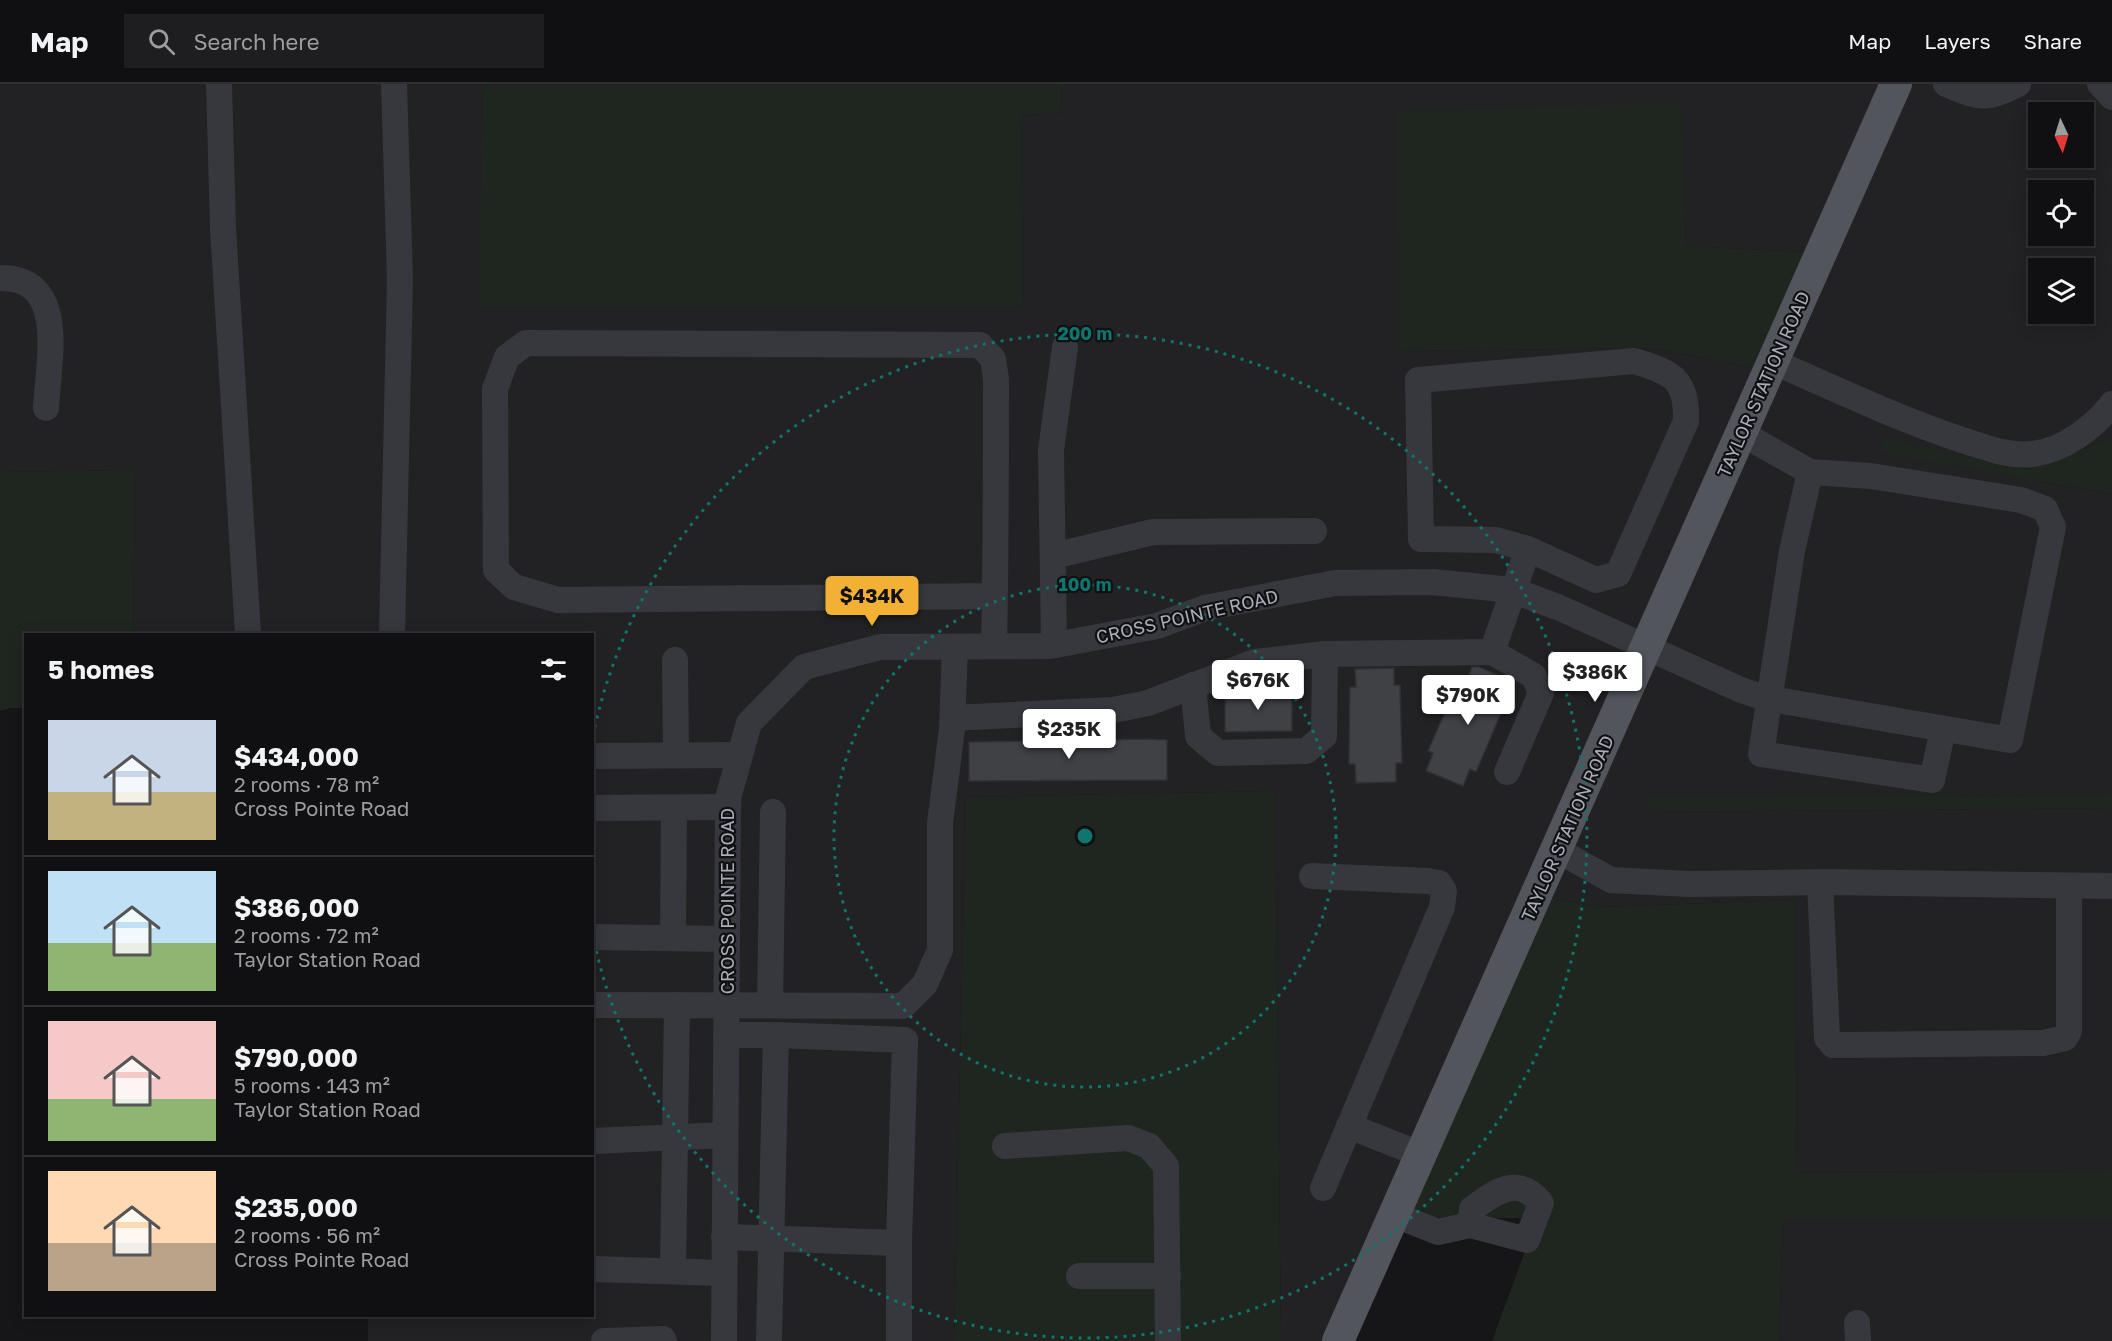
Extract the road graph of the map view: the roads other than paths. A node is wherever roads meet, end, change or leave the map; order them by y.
1 (219, 84) edge
2 (394, 84) edge
3 (1896, 84) edge
4 (1946, 84) edge
5 (2018, 84) edge
6 (2100, 84) edge
7 (2112, 97) edge
8 (0, 278) edge
9 (1065, 347) dead end
10 (1772, 362) junction
11 (2112, 404) edge
12 (46, 408) dead end
13 (1741, 433) junction
14 (1810, 472) junction
15 (1314, 531) dead end
16 (1528, 549) junction
17 (1053, 556) junction
18 (1512, 590) junction
19 (995, 596) junction
20 (248, 633) edge
21 (392, 633) edge
22 (1054, 645) junction
23 (994, 646) junction
24 (1647, 646) junction
25 (955, 647) junction
26 (1492, 652) junction
27 (1325, 654) junction
28 (675, 660) dead end
29 (1193, 685) junction
30 (1768, 698) junction
31 (952, 718) junction
32 (1943, 729) junction
33 (676, 755) junction
34 (740, 755) junction
35 (594, 756) edge
36 (1508, 772) dead end
37 (728, 807) junction
38 (594, 808) edge
39 (674, 808) junction
40 (773, 812) dead end
41 (1557, 850) junction
42 (1312, 876) dead end
43 (1820, 882) junction
44 (2112, 886) edge
45 (2069, 887) junction
46 (594, 936) edge
47 (673, 938) junction
48 (727, 939) junction
49 (726, 1004) junction
50 (770, 1004) junction
51 (594, 1005) edge
52 (677, 1005) junction
53 (726, 1035) junction
54 (776, 1035) junction
55 (1349, 1126) junction
56 (725, 1134) junction
57 (673, 1138) junction
58 (594, 1141) edge
59 (1005, 1146) dead end
60 (1422, 1155) junction
61 (1323, 1188) dead end
62 (1395, 1215) junction
63 (1470, 1225) dead end
64 (724, 1237) junction
65 (769, 1239) junction
66 (899, 1243) junction
67 (594, 1269) edge
68 (673, 1271) junction
69 (724, 1273) junction
70 (1079, 1276) dead end
71 (1168, 1276) junction
72 (604, 1341) edge
73 (664, 1341) edge
74 (724, 1341) edge
75 (769, 1341) edge
76 (899, 1341) edge
77 (1168, 1341) edge
78 (1338, 1341) edge

1 - 20 street
2 - 21 street
3 - 10 main road, TAYLOR STATION ROAD
4 - 5 street
6 - 7 street
8 - 12 street
9 - 17 street
10 - 11 street
10 - 13 main road, TAYLOR STATION ROAD
13 - 14 street
13 - 24 main road, TAYLOR STATION ROAD
14 - 30 street
14 - 32 street, CROSS POINTE ROAD
15 - 17 street
16 - 16 street
16 - 18 street
17 - 22 street
18 - 22 street, CROSS POINTE ROAD
18 - 24 street, CROSS POINTE ROAD
18 - 26 street
19 - 19 street
19 - 23 street
22 - 23 street, CROSS POINTE ROAD
23 - 25 street, CROSS POINTE ROAD
24 - 30 street, CROSS POINTE ROAD
24 - 41 main road, TAYLOR STATION ROAD
25 - 31 street
25 - 34 street, CROSS POINTE ROAD
26 - 27 street
26 - 36 street
27 - 29 street
27 - 29 street
28 - 33 street
29 - 31 street
30 - 32 street, CROSS POINTE ROAD
30 - 32 street
31 - 50 street
33 - 34 street
33 - 35 street
34 - 37 street, CROSS POINTE ROAD
37 - 39 street
37 - 48 street, CROSS POINTE ROAD
38 - 39 street
39 - 47 street
40 - 50 street
41 - 43 street
41 - 60 main road, TAYLOR STATION ROAD
42 - 55 street
43 - 45 street
43 - 45 street
44 - 45 street
46 - 47 street
47 - 48 street
48 - 49 street, CROSS POINTE ROAD
49 - 50 street
49 - 52 street
49 - 53 street, CROSS POINTE ROAD
51 - 52 street
52 - 57 street
53 - 54 street
53 - 56 street, CROSS POINTE ROAD
54 - 65 street
54 - 66 street
55 - 60 street
55 - 61 street
56 - 57 street
56 - 64 street, CROSS POINTE ROAD
57 - 58 street
57 - 68 street
59 - 71 street
60 - 62 main road, TAYLOR STATION ROAD
62 - 63 street
62 - 78 main road, TAYLOR STATION ROAD
64 - 65 street
64 - 69 street, CROSS POINTE ROAD
65 - 66 street
65 - 75 street
66 - 76 street
67 - 68 street
68 - 69 street
69 - 74 street, CROSS POINTE ROAD
70 - 71 street
71 - 77 street
72 - 73 street

